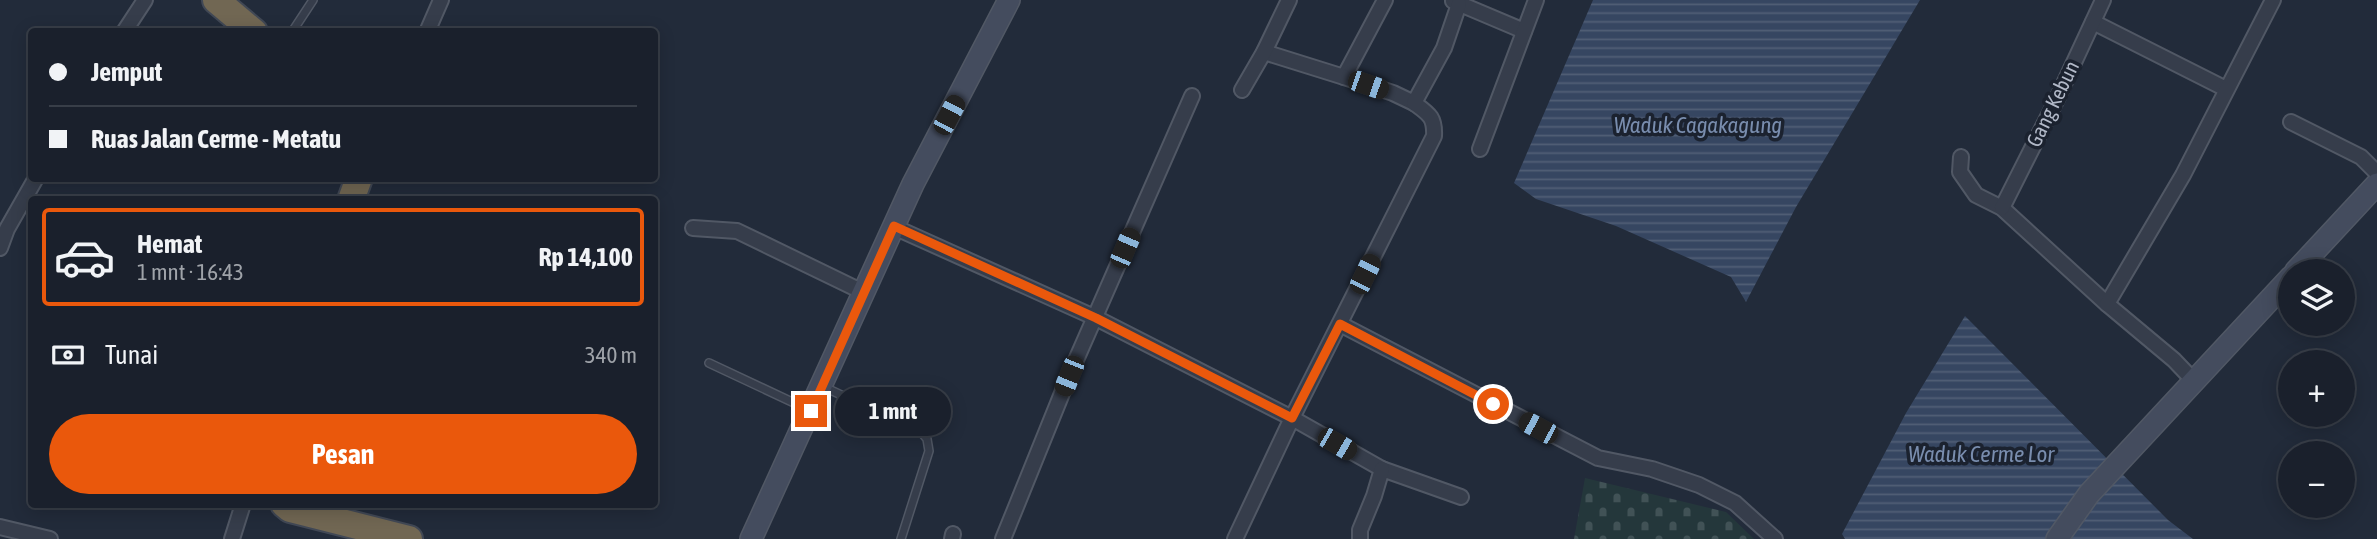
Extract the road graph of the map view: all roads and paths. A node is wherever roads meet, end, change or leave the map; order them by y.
1 (145, 0) edge
2 (216, 0) edge
3 (313, 0) edge
4 (441, 0) edge
5 (1009, 0) edge
6 (1289, 0) edge
7 (1385, 0) edge
8 (1536, 0) edge
9 (2103, 0) edge
10 (2273, 0) edge
11 (1455, 2) edge
12 (2092, 22) junction
13 (127, 28) edge
14 (249, 28) edge
15 (295, 28) edge
16 (430, 28) edge
17 (1524, 31) junction
18 (1264, 52) junction
19 (1344, 77) junction
20 (2226, 89) junction
21 (1242, 90) dead end
22 (1192, 96) dead end
23 (1415, 103) junction
24 (2291, 122) dead end
25 (1480, 149) dead end
26 (1961, 157) dead end
27 (2377, 173) edge
28 (34, 182) edge
29 (2377, 184) edge
30 (2002, 208) junction
31 (894, 226) junction
32 (693, 228) dead end
33 (0, 248) edge
34 (2308, 259) edge
35 (2278, 291) edge
36 (863, 292) junction
37 (2107, 304) junction
38 (1096, 318) junction
39 (1340, 324) junction
40 (709, 363) dead end
41 (2194, 381) junction
42 (822, 386) junction
43 (811, 411) junction
44 (1292, 418) junction
45 (1381, 469) junction
46 (1461, 497) dead end
47 (242, 508) edge
48 (289, 508) edge
49 (6, 532) edge
50 (50, 539) edge
51 (232, 539) edge
52 (409, 539) edge
53 (751, 539) edge
54 (901, 539) edge
55 (1003, 539) edge
56 (1235, 539) edge
57 (1360, 539) edge
58 (1775, 539) edge
59 (2057, 539) edge

1 - 13 street
2 - 14 highway
3 - 15 lane
4 - 16 street
5 - 31 main road
6 - 18 street
7 - 19 street
8 - 17 street
9 - 12 street, Gang Kebun
10 - 20 street
11 - 17 street
11 - 23 street
12 - 20 street
12 - 30 street, Gang Kebun
17 - 25 street
18 - 19 street
18 - 21 street
19 - 23 street
20 - 37 street
22 - 38 street
23 - 39 street
24 - 27 street
26 - 30 street
28 - 33 street
29 - 34 main road
30 - 37 street
31 - 36 main road
31 - 38 street
32 - 36 street
35 - 41 main road
36 - 42 main road
37 - 41 street
38 - 44 street
38 - 55 street
39 - 44 street
39 - 58 street
40 - 43 lane
41 - 59 main road
42 - 43 main road
42 - 54 lane
43 - 53 main road
44 - 45 street
44 - 56 street
45 - 46 street
45 - 57 street
47 - 51 street
48 - 52 highway
49 - 50 street

